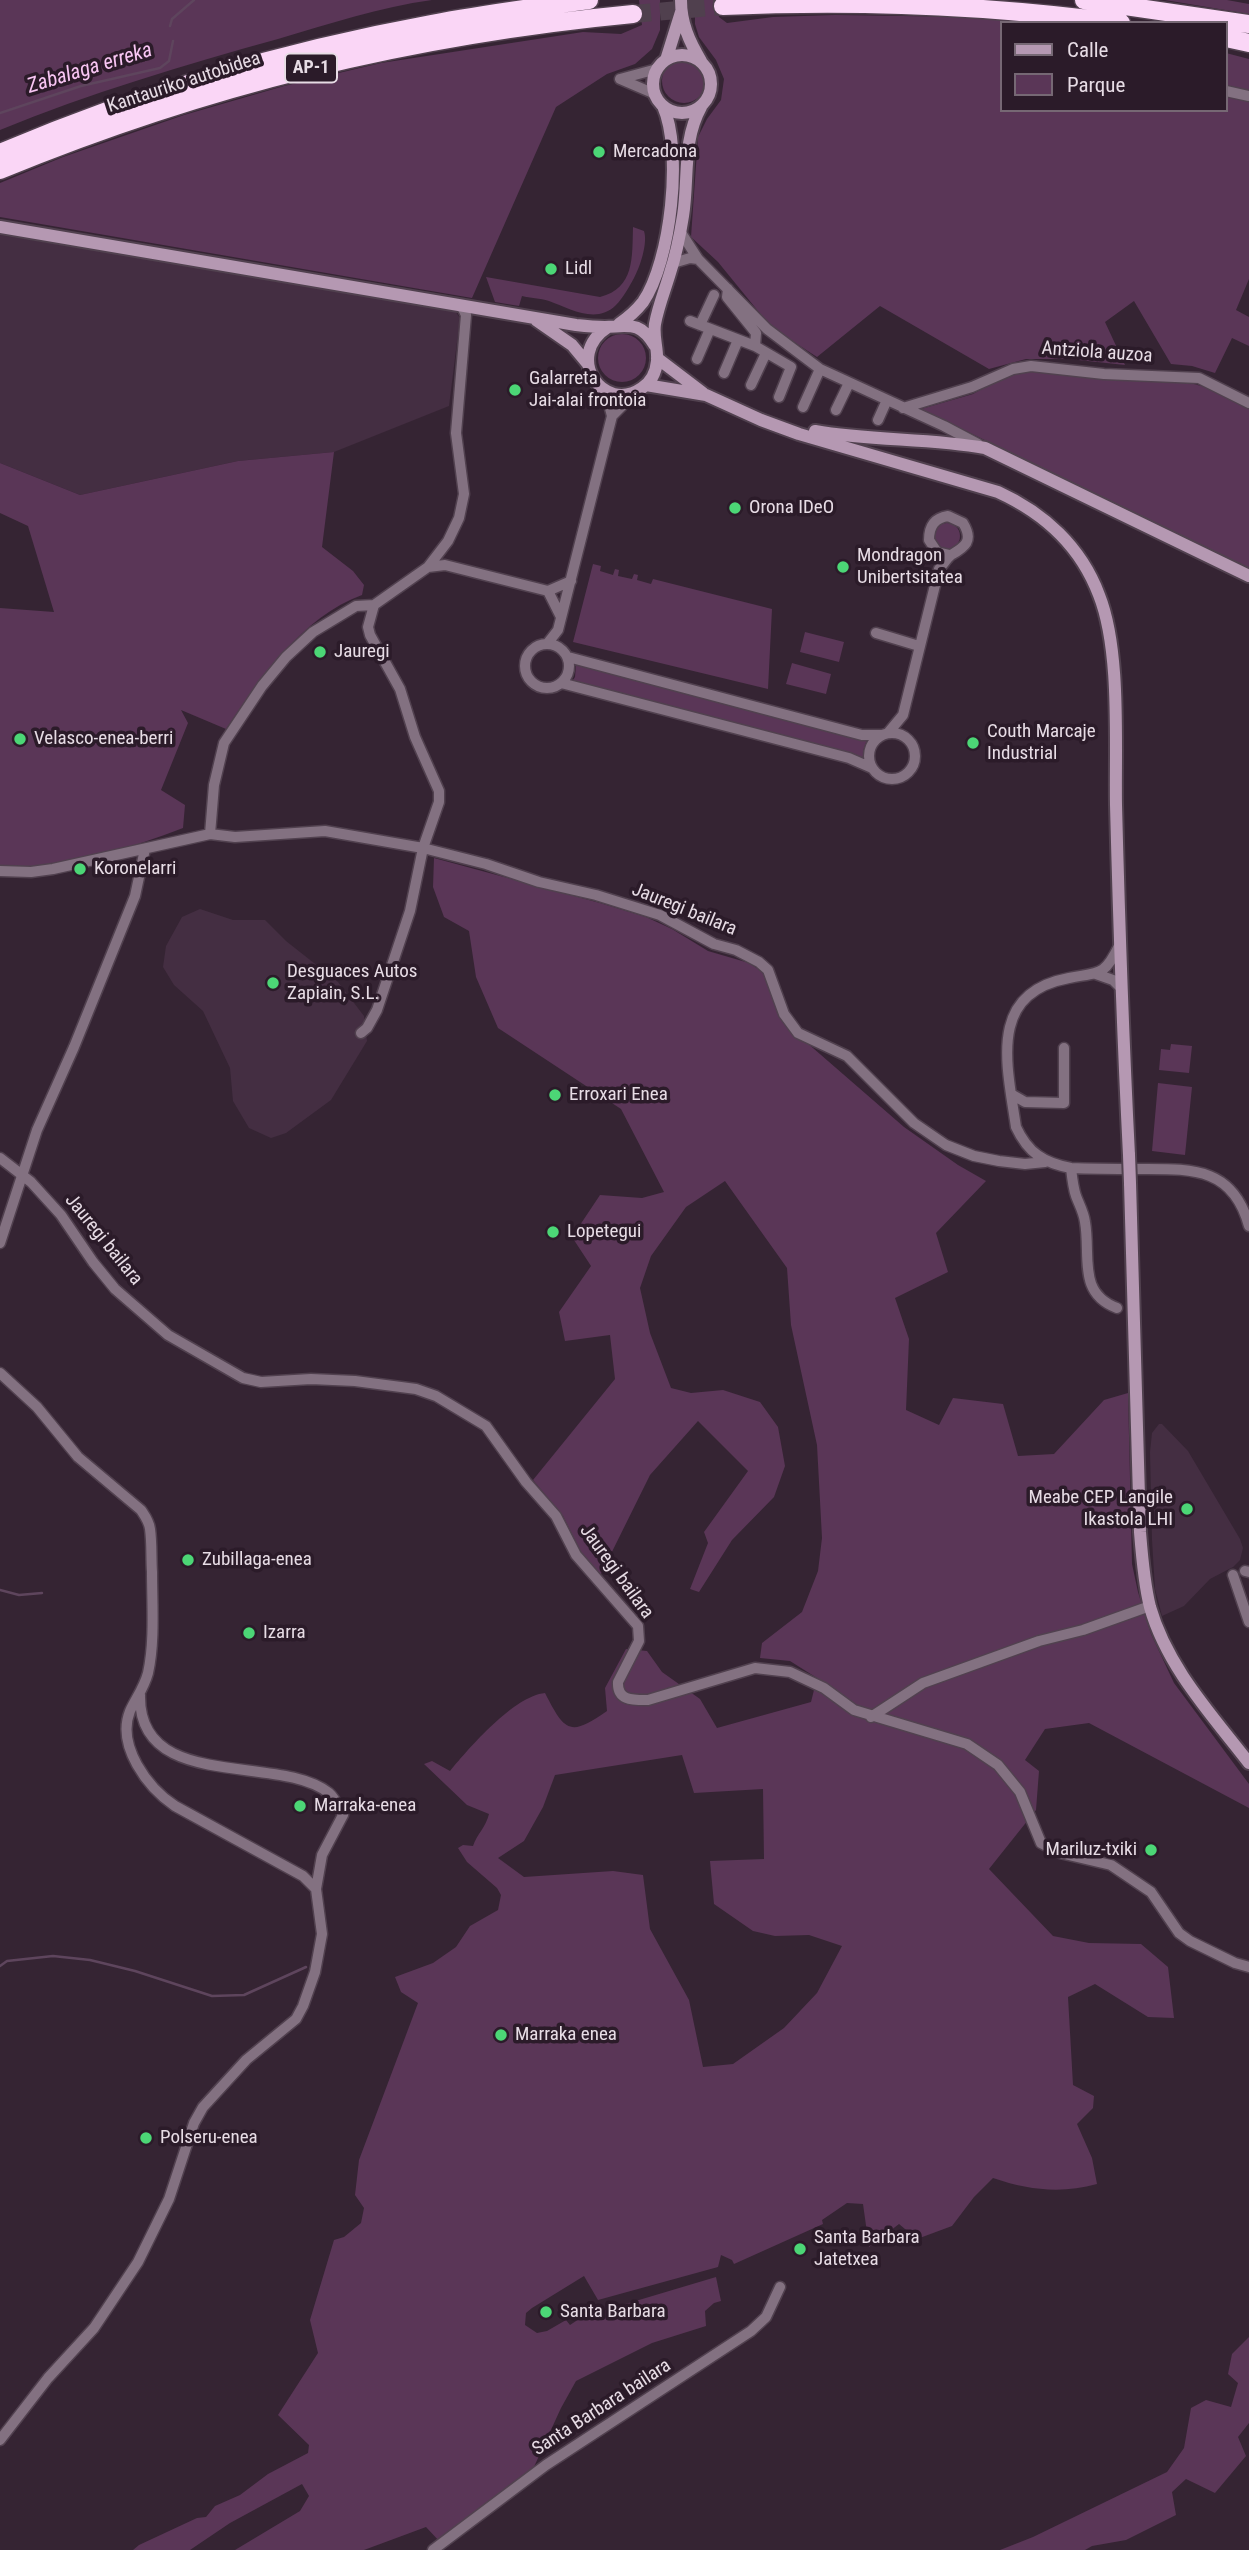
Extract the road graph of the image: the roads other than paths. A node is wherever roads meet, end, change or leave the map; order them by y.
1 (589, 0) edge
2 (1084, 0) edge
3 (681, 6) edge
4 (723, 6) dead end
5 (633, 14) tunnel mouth
6 (1105, 21) edge
7 (1249, 24) edge
8 (1228, 38) edge
9 (1249, 43) edge
10 (1249, 48) edge
11 (701, 61) junction
12 (661, 64) junction
13 (1228, 91) edge
14 (655, 94) junction
15 (1249, 96) edge
16 (663, 106) junction
17 (701, 107) junction
18 (0, 153) edge
19 (0, 170) edge
20 (0, 228) edge
21 (680, 231) junction
22 (698, 259) junction
23 (671, 270) junction
24 (728, 288) junction
25 (714, 295) dead end
26 (461, 304) junction
27 (530, 316) junction
28 (700, 325) junction
29 (614, 326) junction
30 (738, 340) junction
31 (755, 346) junction
32 (656, 352) junction
33 (766, 353) junction
34 (696, 359) dead end
35 (587, 363) junction
36 (820, 369) junction
37 (724, 373) dead end
38 (849, 383) junction
39 (751, 385) dead end
40 (642, 388) junction
41 (605, 390) junction
42 (706, 395) junction
43 (779, 397) dead end
44 (887, 400) junction
45 (1249, 403) edge
46 (803, 407) dead end
47 (902, 408) junction
48 (836, 410) dead end
49 (612, 416) junction
50 (761, 420) junction
51 (878, 420) dead end
52 (985, 448) junction
53 (443, 546) junction
54 (934, 549) junction
55 (950, 555) junction
56 (443, 565) junction
57 (428, 567) junction
58 (939, 569) junction
59 (1249, 576) edge
60 (571, 581) junction
61 (548, 591) junction
62 (374, 605) junction
63 (561, 618) junction
64 (557, 632) junction
65 (876, 633) dead end
66 (547, 644) junction
67 (919, 646) junction
68 (564, 652) junction
69 (561, 683) junction
70 (900, 720) junction
71 (885, 734) junction
72 (907, 739) junction
73 (872, 768) junction
74 (210, 834) junction
75 (423, 848) junction
76 (145, 849) junction
77 (0, 871) edge
78 (1120, 945) junction
79 (1096, 974) junction
80 (1121, 988) junction
81 (360, 1033) dead end
82 (1064, 1048) dead end
83 (1011, 1094) junction
84 (1036, 1103) junction
85 (1016, 1127) junction
86 (0, 1158) edge
87 (1045, 1162) junction
88 (1071, 1168) junction
89 (22, 1176) junction
90 (1249, 1226) edge
91 (0, 1243) edge
92 (1117, 1308) dead end
93 (0, 1373) edge
94 (1234, 1574) dead end
95 (1150, 1606) junction
96 (1249, 1622) edge
97 (140, 1695) junction
98 (872, 1717) junction
99 (1249, 1763) edge
100 (316, 1889) junction
101 (1249, 1967) edge
102 (780, 2287) dead end
103 (0, 2440) edge
104 (433, 2550) edge

1 - 18 highway, Kantauriko autobidea / AP-1
2 - 7 highway
3 - 11 main road
3 - 12 main road
4 - 6 highway
5 - 19 highway, Kantauriko autobidea / AP-1
8 - 9 highway
8 - 10 highway
11 - 12 main road
11 - 17 main road
12 - 14 main road
12 - 14 street
13 - 15 street
14 - 16 main road
16 - 17 main road
16 - 29 main road
17 - 21 main road
20 - 26 main road
21 - 22 street
21 - 23 main road
22 - 23 street
22 - 24 street
23 - 32 main road
24 - 31 street
24 - 36 street
25 - 28 street
26 - 27 main road
26 - 53 street
27 - 29 main road
27 - 35 main road
28 - 30 street
28 - 34 street
29 - 32 main road
29 - 35 main road
30 - 31 street
30 - 37 street
31 - 33 street
32 - 40 main road
32 - 42 main road
33 - 39 street
33 - 43 street
35 - 41 main road
36 - 38 street
36 - 46 street
38 - 44 street
38 - 48 street
40 - 41 main road
40 - 42 main road
40 - 49 street
41 - 49 street
42 - 50 main road
44 - 47 street
44 - 51 street
45 - 47 street, Antziola auzoa
47 - 52 street
49 - 60 street
50 - 52 main road
50 - 78 main road
52 - 59 main road
53 - 56 street
53 - 57 street
54 - 55 street
54 - 55 street
54 - 58 street
55 - 58 street
56 - 57 street
56 - 61 street
57 - 62 street
58 - 67 street
60 - 61 street
60 - 63 street
61 - 63 street
62 - 74 street
62 - 75 street
63 - 64 street
64 - 66 street
64 - 68 street
65 - 67 street
66 - 68 street
66 - 69 street
67 - 70 street
68 - 69 street
68 - 71 street
69 - 73 street
70 - 71 street
70 - 72 street
71 - 72 street
71 - 73 street
72 - 73 street
74 - 75 street, Jauregi bailara
74 - 76 street, Jauregi bailara
75 - 81 street
75 - 87 street, Jauregi bailara
76 - 77 street, Jauregi bailara
76 - 89 street
78 - 79 street
78 - 80 main road
79 - 80 street
79 - 83 street
80 - 95 main road, bridge
82 - 84 street
83 - 84 street
83 - 85 street
84 - 85 street
85 - 87 street
86 - 89 street, Jauregi bailara
87 - 88 street, Jauregi bailara
88 - 90 street, Jauregi bailara
88 - 92 street
89 - 91 street
89 - 98 street, Jauregi bailara
93 - 97 street
94 - 96 street
95 - 98 street
95 - 99 main road
97 - 100 street
97 - 100 street
98 - 101 street, Jauregi bailara
100 - 103 street
102 - 104 street, Santa Barbara bailara

